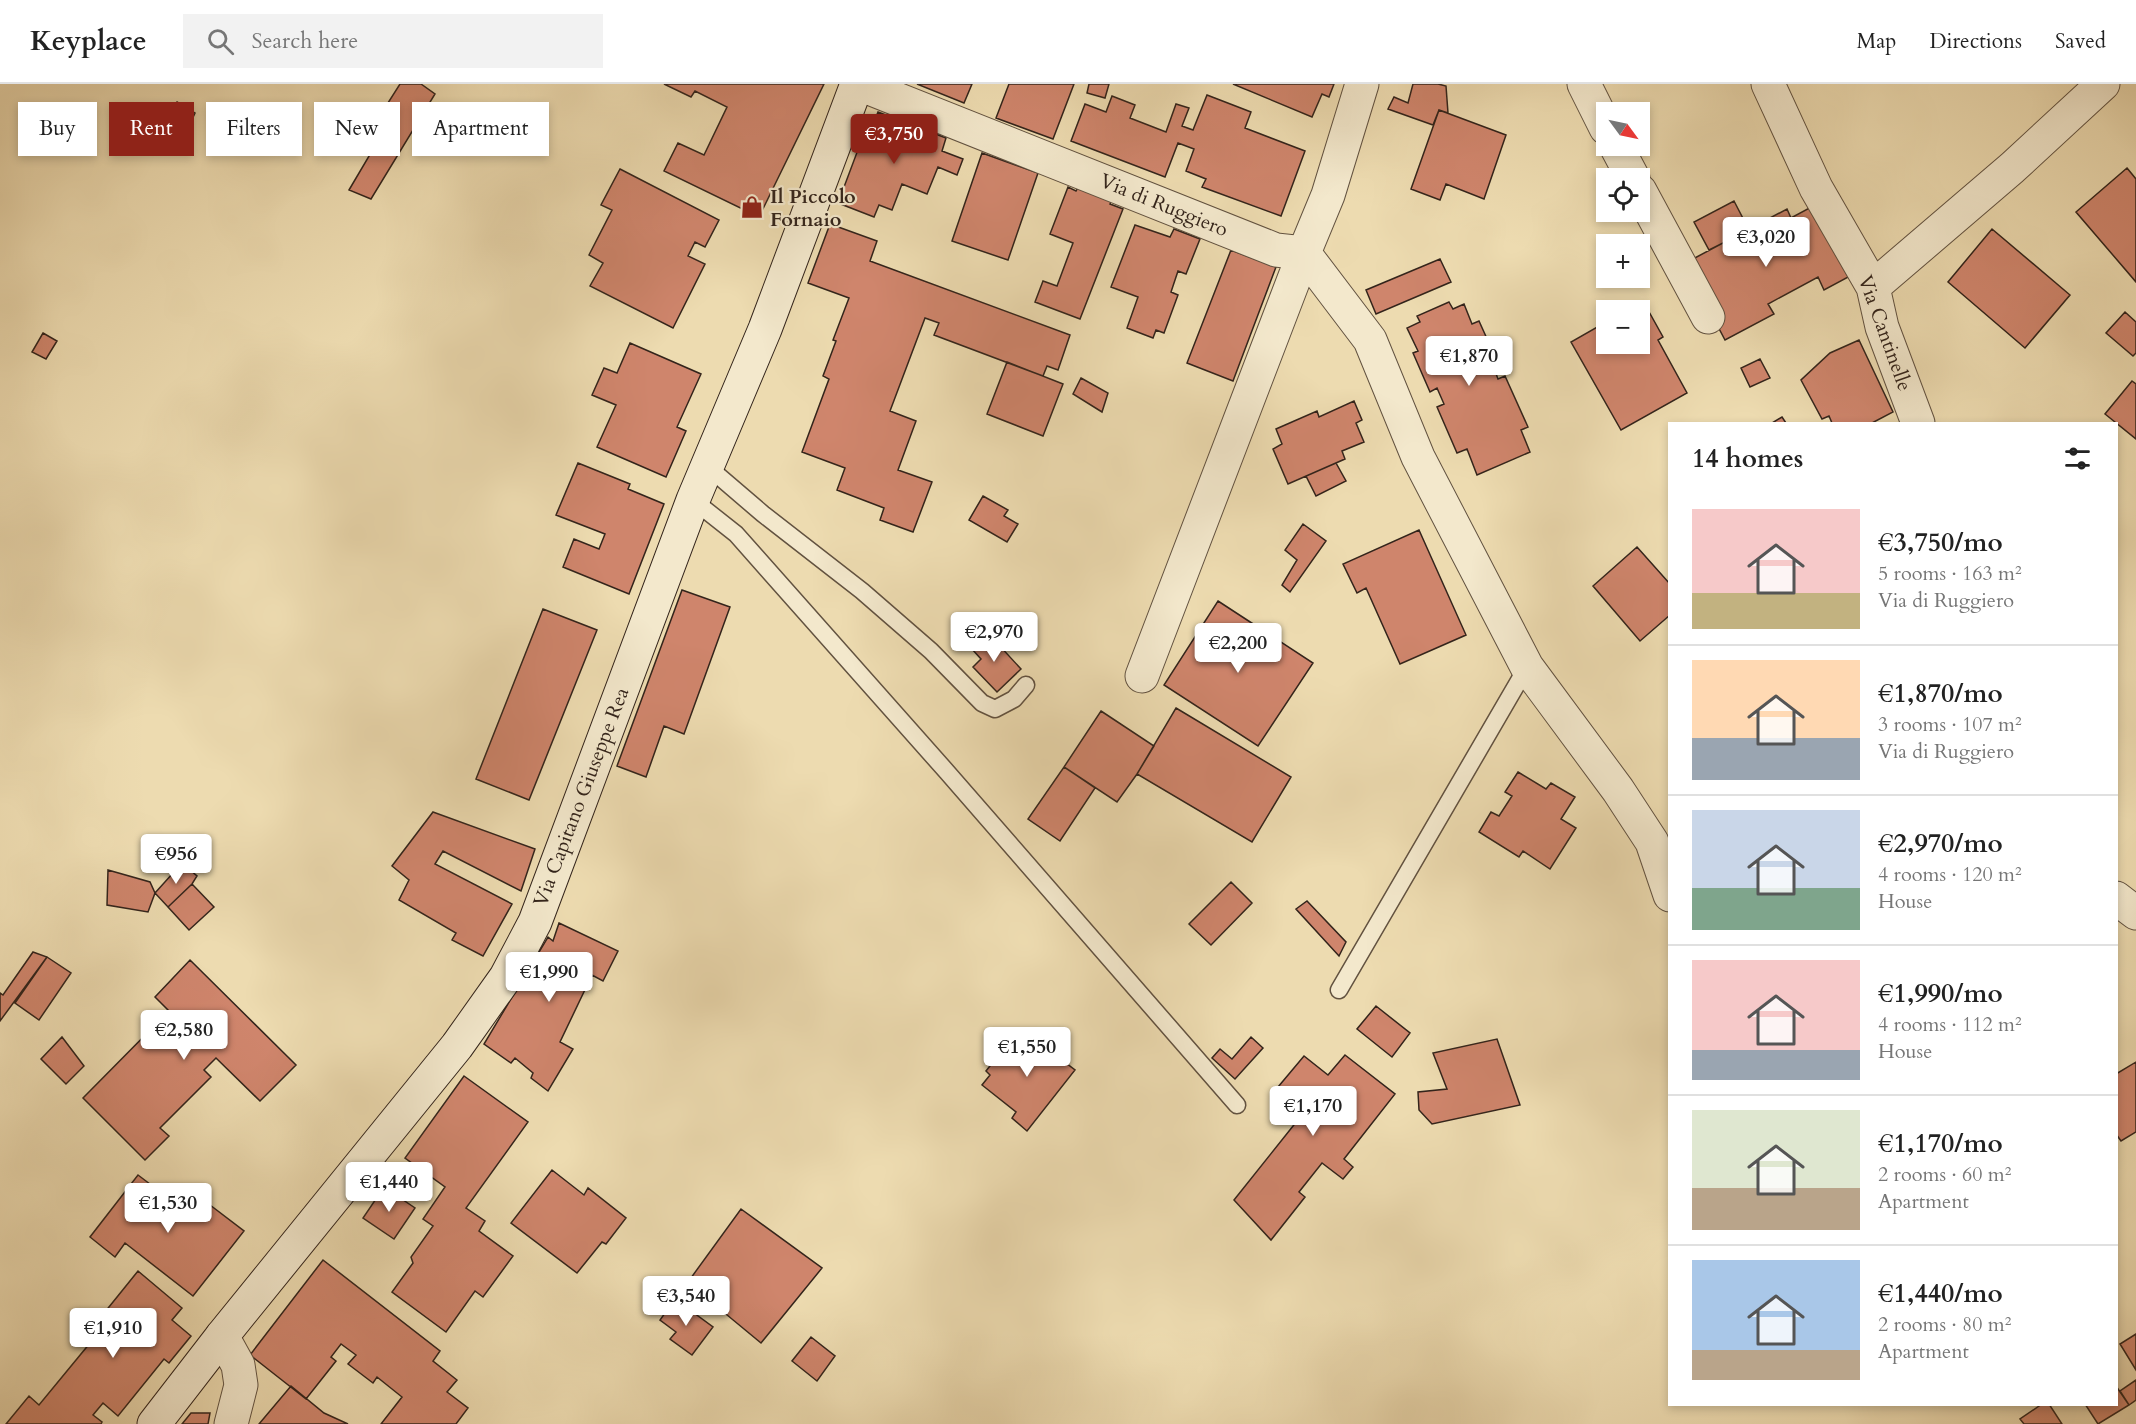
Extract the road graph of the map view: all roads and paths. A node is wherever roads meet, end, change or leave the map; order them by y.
1 (858, 84) edge
2 (1362, 84) edge
3 (1584, 84) edge
4 (1768, 84) edge
5 (2103, 84) edge
6 (1596, 108) edge
7 (1650, 210) edge
8 (1304, 253) junction
9 (1873, 287) junction
10 (1708, 317) dead end
11 (1918, 422) edge
12 (707, 466) junction
13 (693, 500) junction
14 (1527, 667) junction
15 (1142, 676) dead end
16 (1026, 685) dead end
17 (1668, 889) edge
18 (2118, 900) edge
19 (2136, 913) edge
20 (1339, 990) dead end
21 (1237, 1105) dead end
22 (222, 1336) junction
23 (154, 1424) edge
24 (231, 1424) edge

1 - 8 street, Via di Ruggiero
1 - 12 street, Via Capitano Giuseppe Rea
2 - 8 street
3 - 6 street
4 - 9 street, Via Cantinelle
5 - 9 street
7 - 10 street
8 - 14 street
8 - 15 street
9 - 11 street, Via Cantinelle
12 - 13 street, Via Capitano Giuseppe Rea
12 - 16 lane
13 - 21 lane
13 - 22 street, Via Capitano Giuseppe Rea
14 - 17 street
14 - 20 lane
18 - 19 street
22 - 23 street, Via Capitano Giuseppe Rea
22 - 24 street

